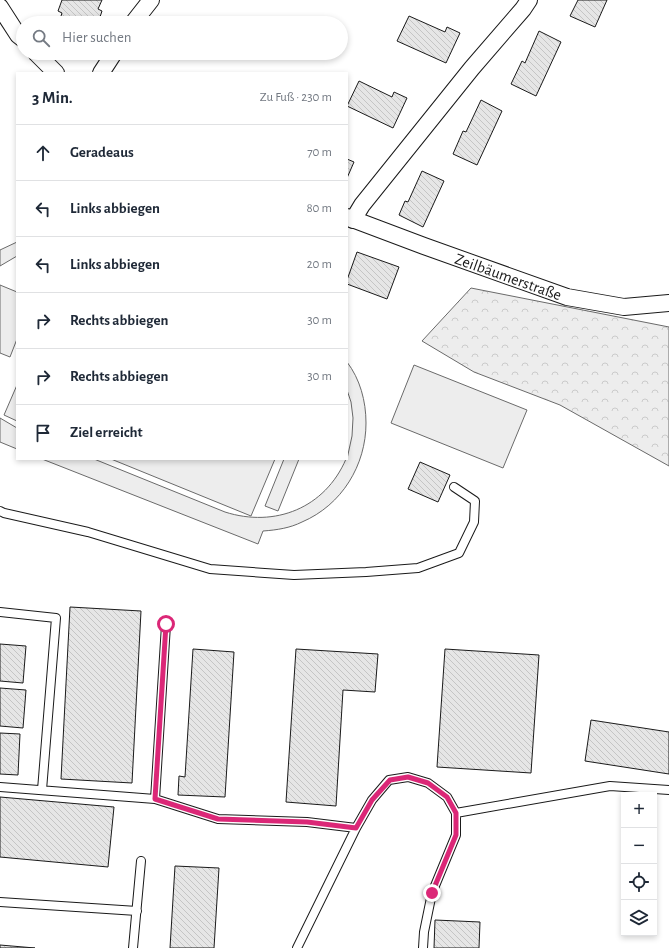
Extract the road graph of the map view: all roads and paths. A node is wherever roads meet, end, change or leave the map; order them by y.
1 (151, 0) edge
2 (529, 0) edge
3 (0, 7) edge
4 (138, 16) edge
5 (16, 32) edge
6 (43, 60) edge
7 (109, 60) edge
8 (55, 72) edge
9 (102, 72) edge
10 (350, 218) edge
11 (669, 303) edge
12 (454, 487) dead end
13 (0, 511) edge
14 (0, 612) edge
15 (166, 624) dead end
16 (0, 787) edge
17 (42, 790) junction
18 (669, 790) edge
19 (155, 799) junction
20 (456, 813) junction
21 (356, 828) junction
22 (141, 861) dead end
23 (0, 902) edge
24 (136, 911) junction
25 (133, 948) edge
26 (297, 948) edge
27 (423, 948) edge

1 - 4 street
2 - 10 street, Zeilbäumerstraße
3 - 5 street
6 - 8 street
7 - 9 street
10 - 11 street, Zeilbäumerstraße
12 - 13 lane
14 - 17 lane
15 - 19 lane
16 - 17 lane
17 - 19 lane
18 - 20 lane
19 - 21 lane
20 - 21 lane
20 - 27 lane
21 - 26 lane
22 - 24 lane
23 - 24 lane
24 - 25 lane

